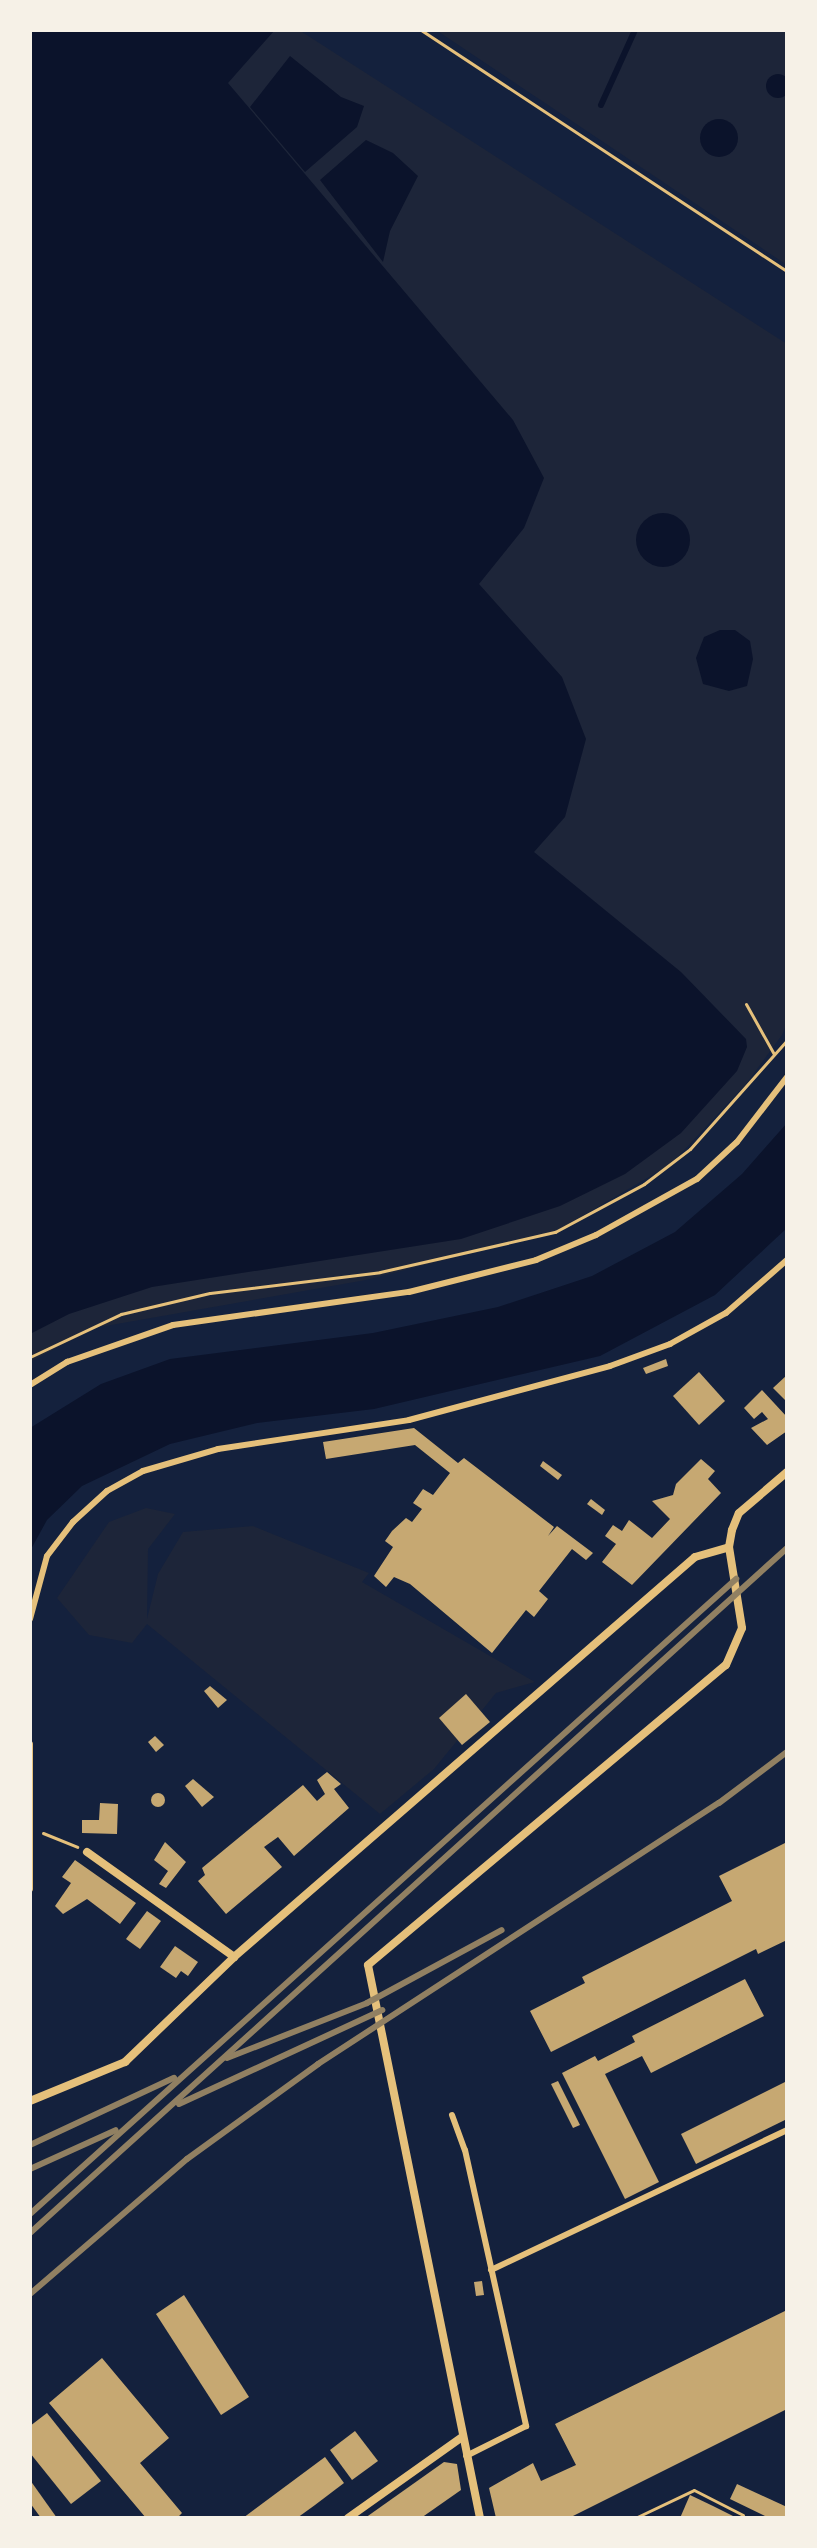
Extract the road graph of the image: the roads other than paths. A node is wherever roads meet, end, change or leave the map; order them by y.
1 (787, 1077) edge
2 (787, 1260) edge
3 (30, 1385) edge
4 (787, 1472) edge
5 (729, 1547) junction
6 (30, 1619) edge
7 (30, 1744) edge
8 (87, 1852) road end
9 (30, 1889) edge
10 (234, 1957) junction
11 (30, 2101) edge
12 (452, 2115) dead end
13 (787, 2130) edge
14 (491, 2270) junction
15 (462, 2437) junction
16 (466, 2456) junction
17 (348, 2518) edge
18 (480, 2518) edge

1 - 3 lane
2 - 6 lane
4 - 5 street
5 - 10 street
5 - 15 street
7 - 9 lane
8 - 10 street
10 - 11 street
12 - 14 lane
13 - 14 lane
14 - 16 lane
15 - 16 street
15 - 17 street
16 - 18 street

